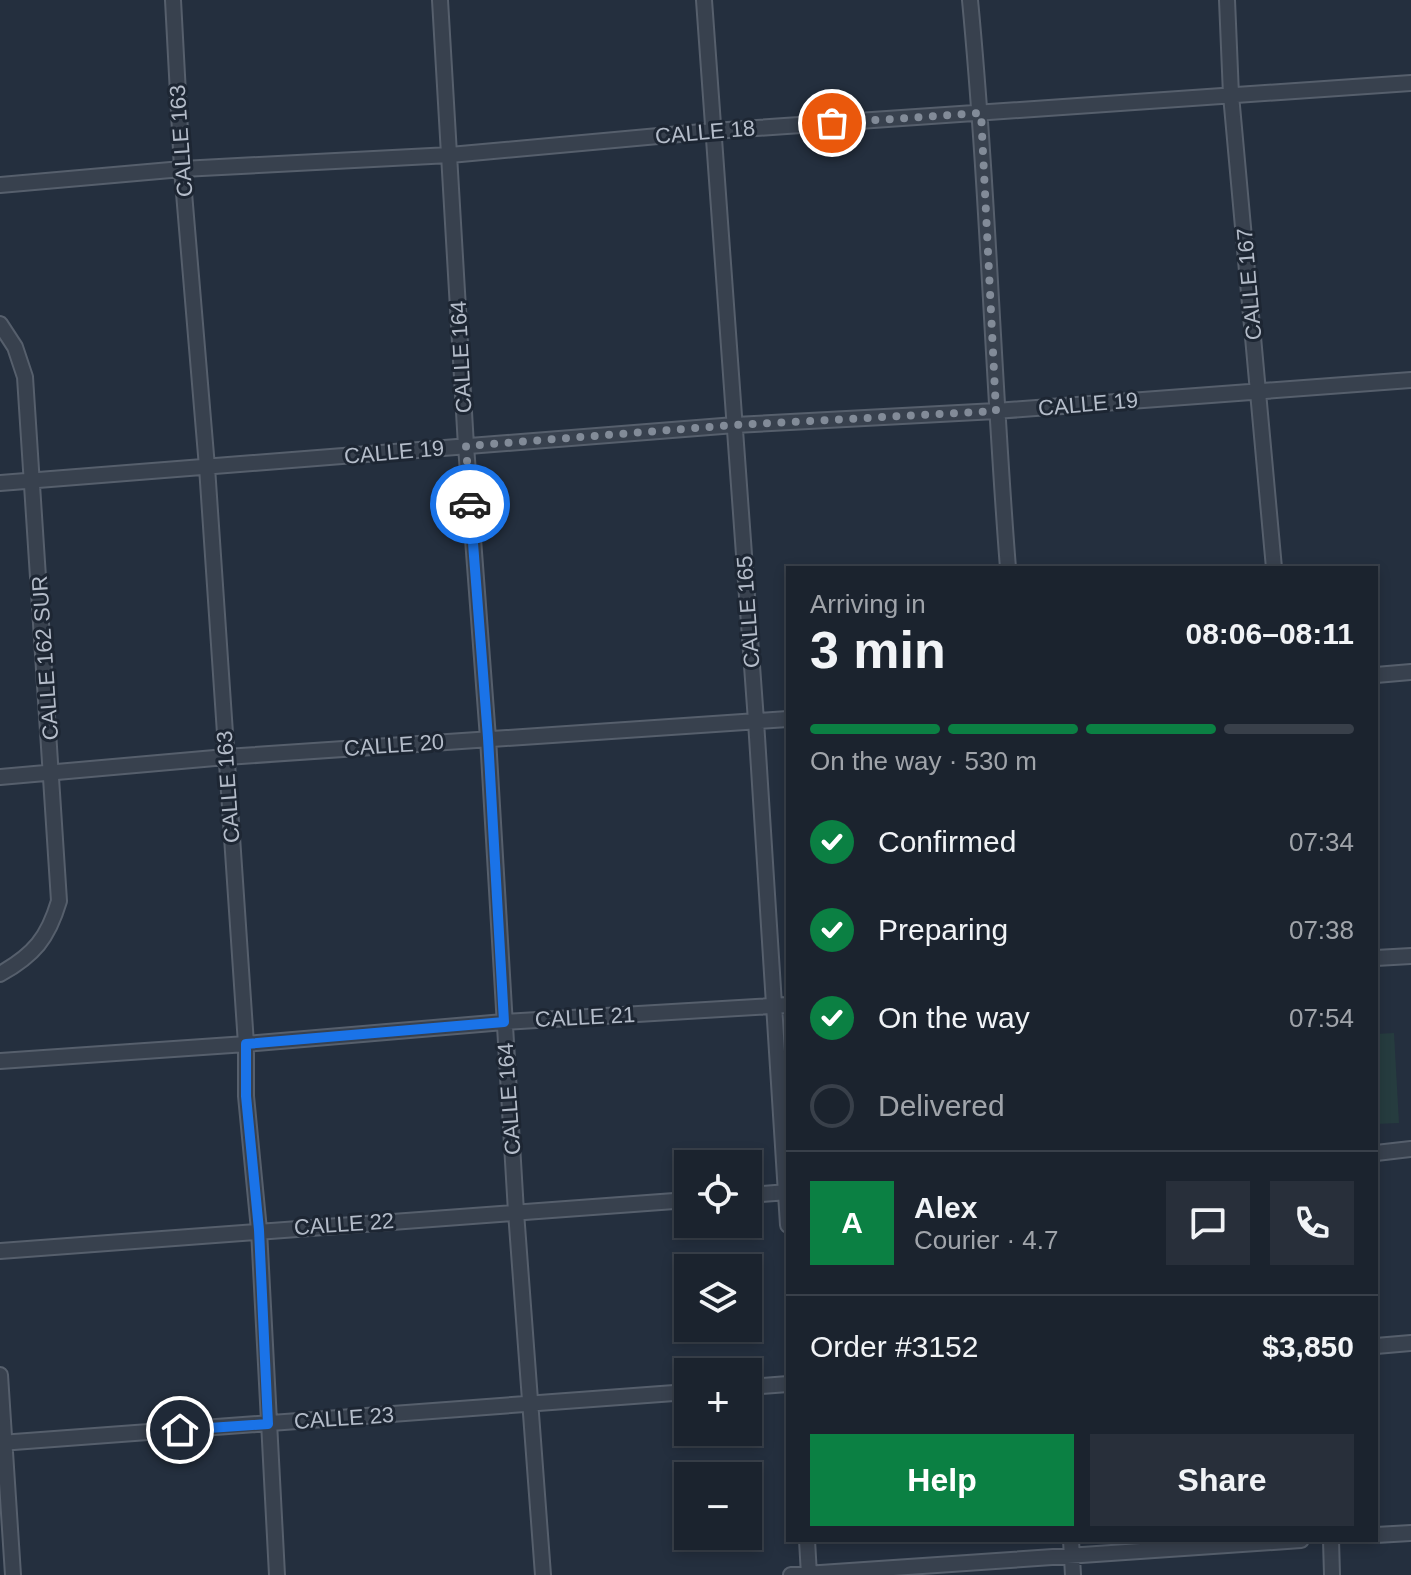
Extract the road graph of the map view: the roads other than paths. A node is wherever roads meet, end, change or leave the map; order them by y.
1 (173, 0) edge
2 (440, 0) edge
3 (704, 0) edge
4 (970, 0) edge
5 (1227, 0) edge
6 (1411, 83) edge
7 (1231, 95) junction
8 (981, 113) junction
9 (713, 131) junction
10 (450, 155) junction
11 (182, 169) junction
12 (0, 185) edge
13 (0, 324) edge
14 (1411, 380) edge
15 (1258, 390) junction
16 (996, 411) junction
17 (735, 425) junction
18 (466, 446) junction
19 (207, 467) junction
20 (33, 480) junction
21 (0, 483) edge
22 (1008, 566) edge
23 (1274, 566) edge
24 (1411, 672) edge
25 (1378, 675) edge
26 (786, 719) edge
27 (756, 721) junction
28 (488, 738) junction
29 (226, 757) junction
30 (53, 774) junction
31 (0, 777) edge
32 (1411, 956) edge
33 (1378, 958) edge
34 (0, 974) edge
35 (780, 1005) edge
36 (504, 1022) junction
37 (246, 1044) junction
38 (0, 1061) edge
39 (1411, 1149) edge
40 (1378, 1153) edge
41 (786, 1165) edge
42 (786, 1192) edge
43 (762, 1194) edge
44 (674, 1201) edge
45 (516, 1212) junction
46 (259, 1230) junction
47 (0, 1251) edge
48 (1411, 1343) edge
49 (1378, 1346) edge
50 (0, 1375) edge
51 (786, 1384) edge
52 (762, 1386) edge
53 (674, 1393) edge
54 (530, 1404) junction
55 (268, 1424) junction
56 (2, 1443) edge
57 (1411, 1533) edge
58 (1378, 1535) edge
59 (807, 1542) edge
60 (1244, 1542) edge
61 (1331, 1542) edge
62 (1071, 1548) edge
63 (809, 1574) edge
64 (13, 1575) edge
65 (277, 1575) edge
66 (543, 1575) edge
67 (791, 1575) edge
68 (1073, 1575) edge
69 (1332, 1575) edge

1 - 11 street, CALLE 163
2 - 10 street, CALLE 164
3 - 9 street, CALLE 165
4 - 8 street
5 - 7 street, CALLE 167
6 - 7 street, CALLE 18
7 - 8 street, CALLE 18
7 - 15 street, CALLE 167
8 - 9 street, CALLE 18
8 - 16 street
9 - 10 street, CALLE 18
9 - 17 street, CALLE 165
10 - 11 street, CALLE 18
10 - 18 street, CALLE 164
11 - 12 street, CALLE 18
11 - 19 street, CALLE 163
13 - 20 street, CALLE 162 SUR
14 - 15 street, CALLE 19
15 - 16 street, CALLE 19
15 - 23 street, CALLE 167
16 - 17 street, CALLE 19
16 - 22 street
17 - 18 street, CALLE 19
17 - 27 street, CALLE 165
18 - 19 street, CALLE 19
18 - 28 street, CALLE 164
19 - 20 street, CALLE 19
19 - 29 street, CALLE 163
20 - 21 street, CALLE 19
20 - 30 street, CALLE 162 SUR
24 - 25 street
26 - 27 street, CALLE 20
27 - 28 street, CALLE 20
27 - 35 street, CALLE 165
28 - 29 street, CALLE 20
28 - 36 street, CALLE 164
29 - 30 street, CALLE 20
29 - 37 street, CALLE 163
30 - 31 street, CALLE 20
30 - 34 street, CALLE 162 SUR
32 - 33 street
35 - 36 street, CALLE 21
35 - 41 street, CALLE 165
36 - 37 street, CALLE 21
36 - 45 street, CALLE 164
37 - 38 street, CALLE 21
37 - 46 street, CALLE 163
39 - 40 street
42 - 43 street
44 - 45 street, CALLE 22
45 - 46 street, CALLE 22
45 - 54 street, CALLE 164
46 - 47 street, CALLE 22
46 - 55 street, CALLE 163
48 - 49 street
50 - 56 street
51 - 52 street
53 - 54 street, CALLE 23
54 - 55 street, CALLE 23
54 - 66 street, CALLE 164
55 - 56 street, CALLE 23
55 - 65 street, CALLE 163
56 - 64 street
57 - 58 street
59 - 63 street
60 - 62 street
61 - 69 street
62 - 63 street
62 - 68 street
63 - 67 street

